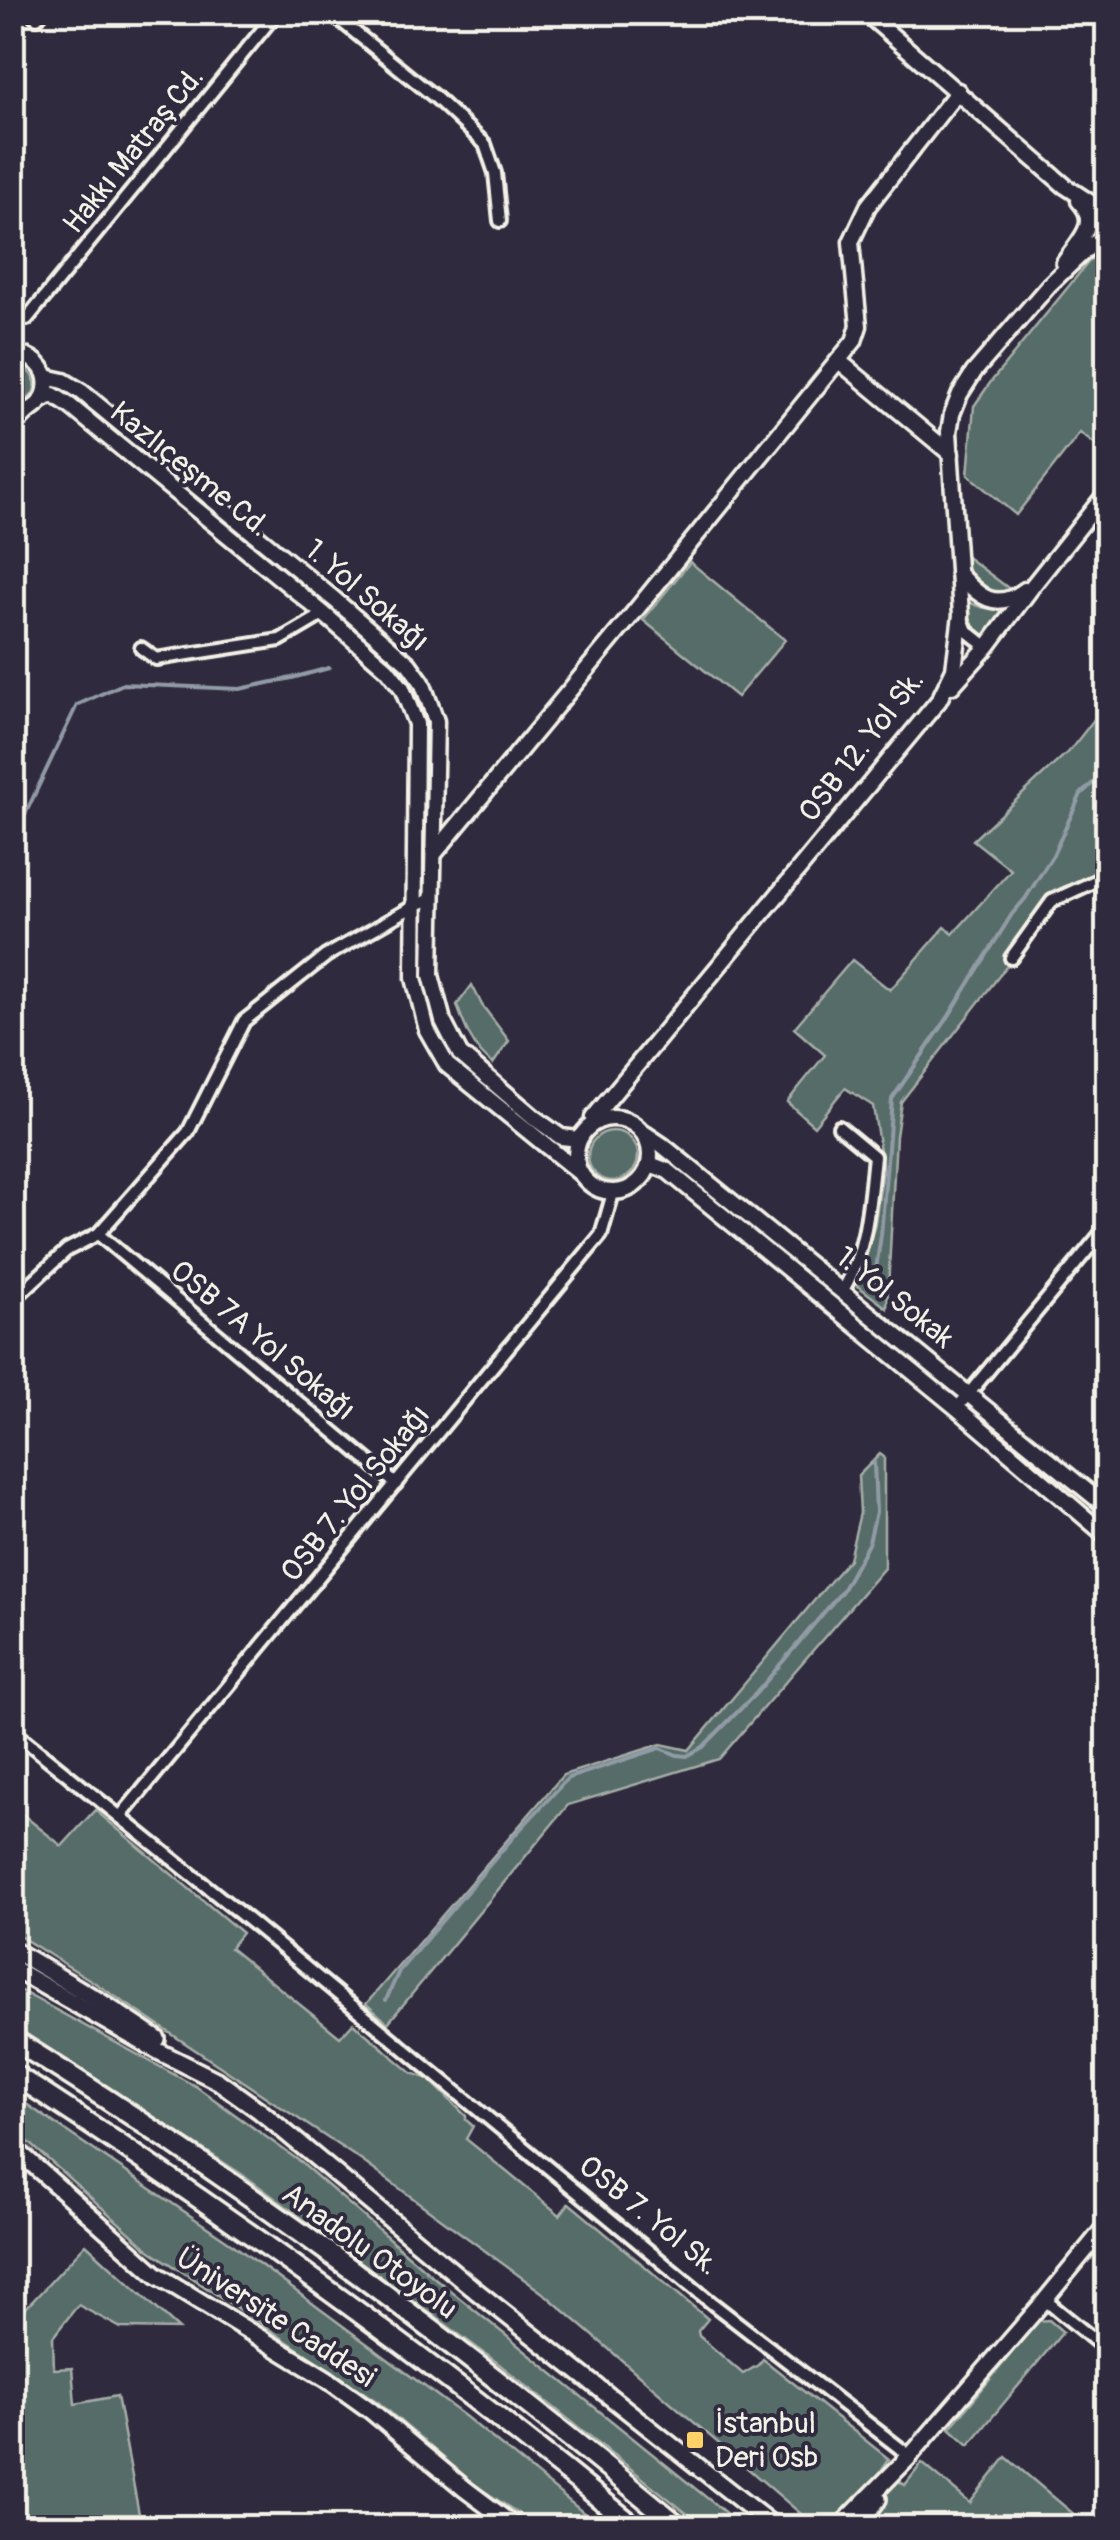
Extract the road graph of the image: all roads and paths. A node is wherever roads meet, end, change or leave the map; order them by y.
1 (278, 12) edge
2 (330, 12) edge
3 (862, 12) edge
4 (958, 92) junction
5 (1065, 186) junction
6 (1106, 207) edge
7 (500, 221) dead end
8 (1087, 228) junction
9 (1108, 240) edge
10 (1048, 285) junction
11 (27, 319) dead end
12 (12, 354) edge
13 (839, 361) junction
14 (46, 376) junction
15 (36, 405) junction
16 (12, 414) edge
17 (12, 430) edge
18 (951, 454) junction
19 (1108, 491) edge
20 (958, 573) junction
21 (1034, 584) junction
22 (324, 614) junction
23 (961, 615) junction
24 (142, 648) dead end
25 (987, 648) junction
26 (939, 700) junction
27 (433, 856) junction
28 (414, 866) junction
29 (1108, 876) edge
30 (431, 898) junction
31 (414, 906) junction
32 (1011, 958) dead end
33 (620, 1086) junction
34 (620, 1118) junction
35 (594, 1122) junction
36 (839, 1127) dead end
37 (644, 1133) junction
38 (579, 1140) junction
39 (650, 1164) junction
40 (581, 1174) junction
41 (613, 1192) junction
42 (1108, 1225) edge
43 (98, 1234) junction
44 (842, 1290) junction
45 (12, 1302) edge
46 (969, 1393) junction
47 (957, 1408) junction
48 (396, 1484) junction
49 (1108, 1508) edge
50 (1108, 1537) edge
51 (12, 1730) edge
52 (120, 1817) junction
53 (12, 1949) edge
54 (12, 1968) edge
55 (12, 2039) edge
56 (12, 2073) edge
57 (218, 2081) junction
58 (12, 2146) edge
59 (1108, 2223) edge
60 (1045, 2300) junction
61 (1108, 2351) edge
62 (910, 2456) junction
63 (776, 2526) edge
64 (516, 2528) edge
65 (636, 2528) edge
66 (681, 2528) edge
67 (839, 2528) edge
68 (857, 2528) edge

1 - 11 street, Hakkı Matraş Cd.
2 - 7 street
3 - 4 street
4 - 5 street
4 - 13 street
5 - 6 street
5 - 8 street
6 - 8 street
8 - 10 street
9 - 10 street
10 - 18 street, OSB 12. Yol Sk.
12 - 14 street, 1. Yol Sokağı
13 - 18 street
13 - 27 street
14 - 15 street
14 - 27 street, 1. Yol Sokağı
15 - 16 street
15 - 17 street
15 - 22 street, Kazlıçeşme Cd.
18 - 20 street, OSB 12. Yol Sk.
19 - 21 street
20 - 21 street
20 - 23 street, OSB 12. Yol Sk.
21 - 25 street
22 - 24 street
22 - 28 street, Kazlıçeşme Cd.
23 - 25 street
23 - 26 street, OSB 12. Yol Sk.
25 - 26 street
26 - 33 street, OSB 12. Yol Sk.
27 - 28 street
27 - 30 street, 1. Yol Sokağı
28 - 31 street, Kazlıçeşme Cd.
29 - 32 street
30 - 31 street
30 - 38 street, 1. Yol Sokağı
31 - 40 street
31 - 43 street
33 - 34 street
33 - 35 street, OSB 12. Yol Sk.
34 - 35 street
34 - 37 street
35 - 38 street
36 - 44 street
37 - 39 street
37 - 44 street, 1. Yol Sokak
38 - 40 street
39 - 41 street
39 - 47 street
40 - 41 street
41 - 48 street, OSB 7. Yol Sokağı
42 - 46 street
43 - 45 street
43 - 48 street, OSB 7A Yol Sokağı
44 - 46 street, 1. Yol Sokak
46 - 47 street
46 - 49 street, 1. Yol Sokak
47 - 50 street
48 - 52 street, OSB 7. Yol Sokağı
51 - 52 street, OSB 7. Yol Sk.
52 - 62 street, OSB 7. Yol Sk.
53 - 57 main road
54 - 57 main road
55 - 66 highway, Anadolu Otoyolu
56 - 65 highway, Anadolu Otoyolu
57 - 63 main road
58 - 64 main road, Üniversite Caddesi
59 - 60 street
60 - 61 street
60 - 62 street
62 - 67 main road
62 - 68 main road

